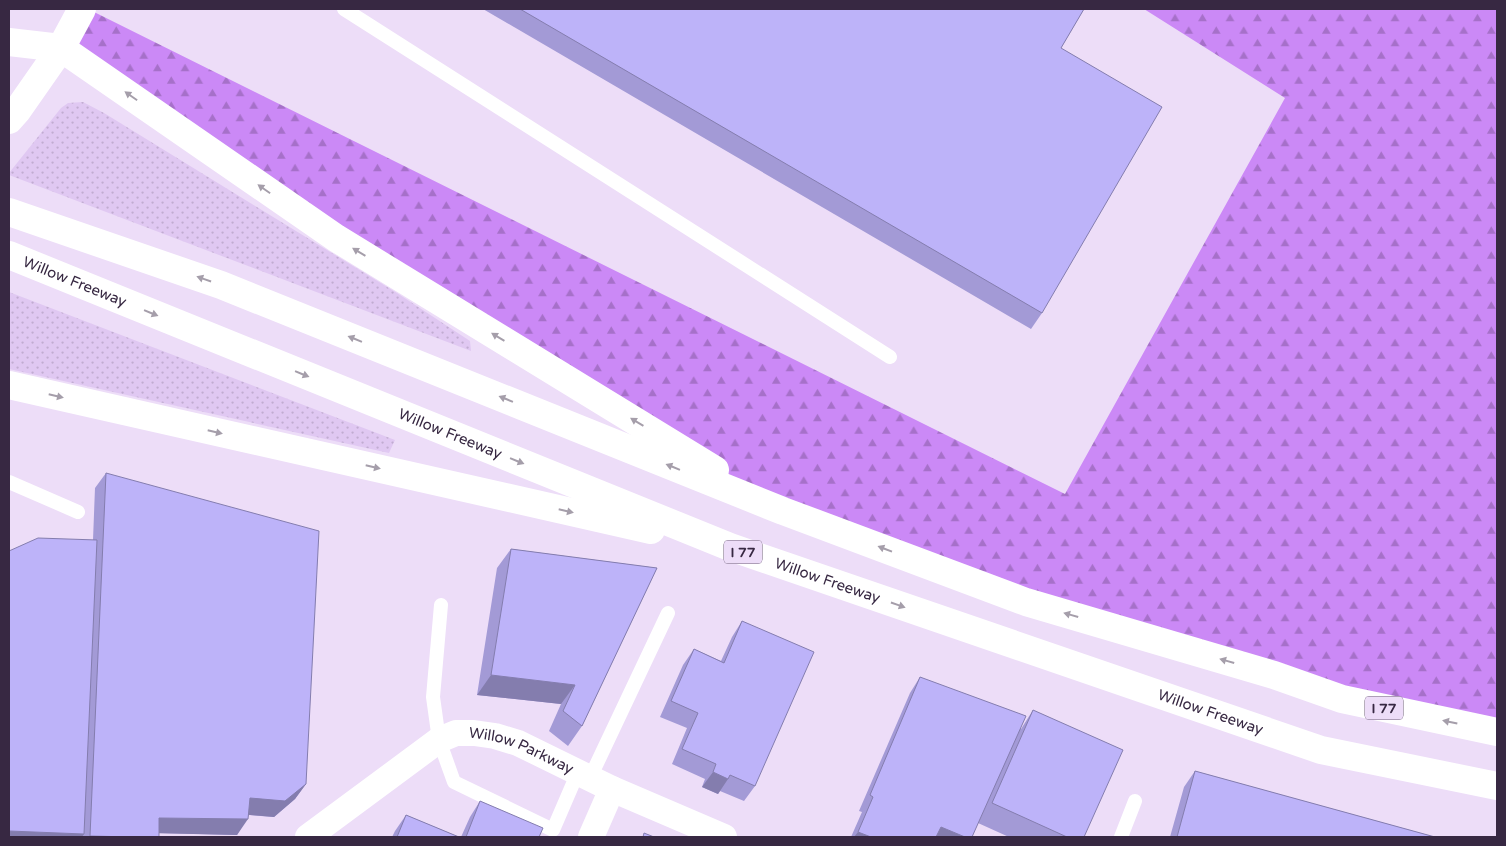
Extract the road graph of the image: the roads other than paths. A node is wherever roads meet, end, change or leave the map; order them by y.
1 (82, 9) edge
2 (344, 9) edge
3 (9, 42) edge
4 (61, 48) junction
5 (13, 115) edge
6 (9, 212) edge
7 (9, 255) edge
8 (890, 357) dead end
9 (9, 385) edge
10 (9, 482) edge
11 (783, 511) junction
12 (78, 512) dead end
13 (730, 547) junction
14 (441, 605) dead end
15 (668, 613) dead end
16 (1497, 732) edge
17 (439, 740) junction
18 (593, 779) junction
19 (1497, 786) edge
20 (1135, 801) dead end
21 (552, 834) edge
22 (308, 837) edge
23 (591, 837) edge
24 (724, 837) edge
25 (1122, 837) edge

1 - 4 main road
2 - 8 lane
3 - 4 main road
4 - 5 main road
11 -> 4 main road
11 -> 6 main road, I 77
7 -> 13 main road, Willow Freeway / I 77
9 -> 13 main road
10 - 12 lane
16 -> 11 main road, I 77
13 -> 19 main road, Willow Freeway / I 77
14 - 17 lane
15 - 18 lane
17 - 18 street, Willow Parkway
17 - 21 lane
17 - 22 street, Willow Parkway
18 - 21 lane
18 - 23 street
18 - 24 street, Willow Parkway
20 - 25 lane

